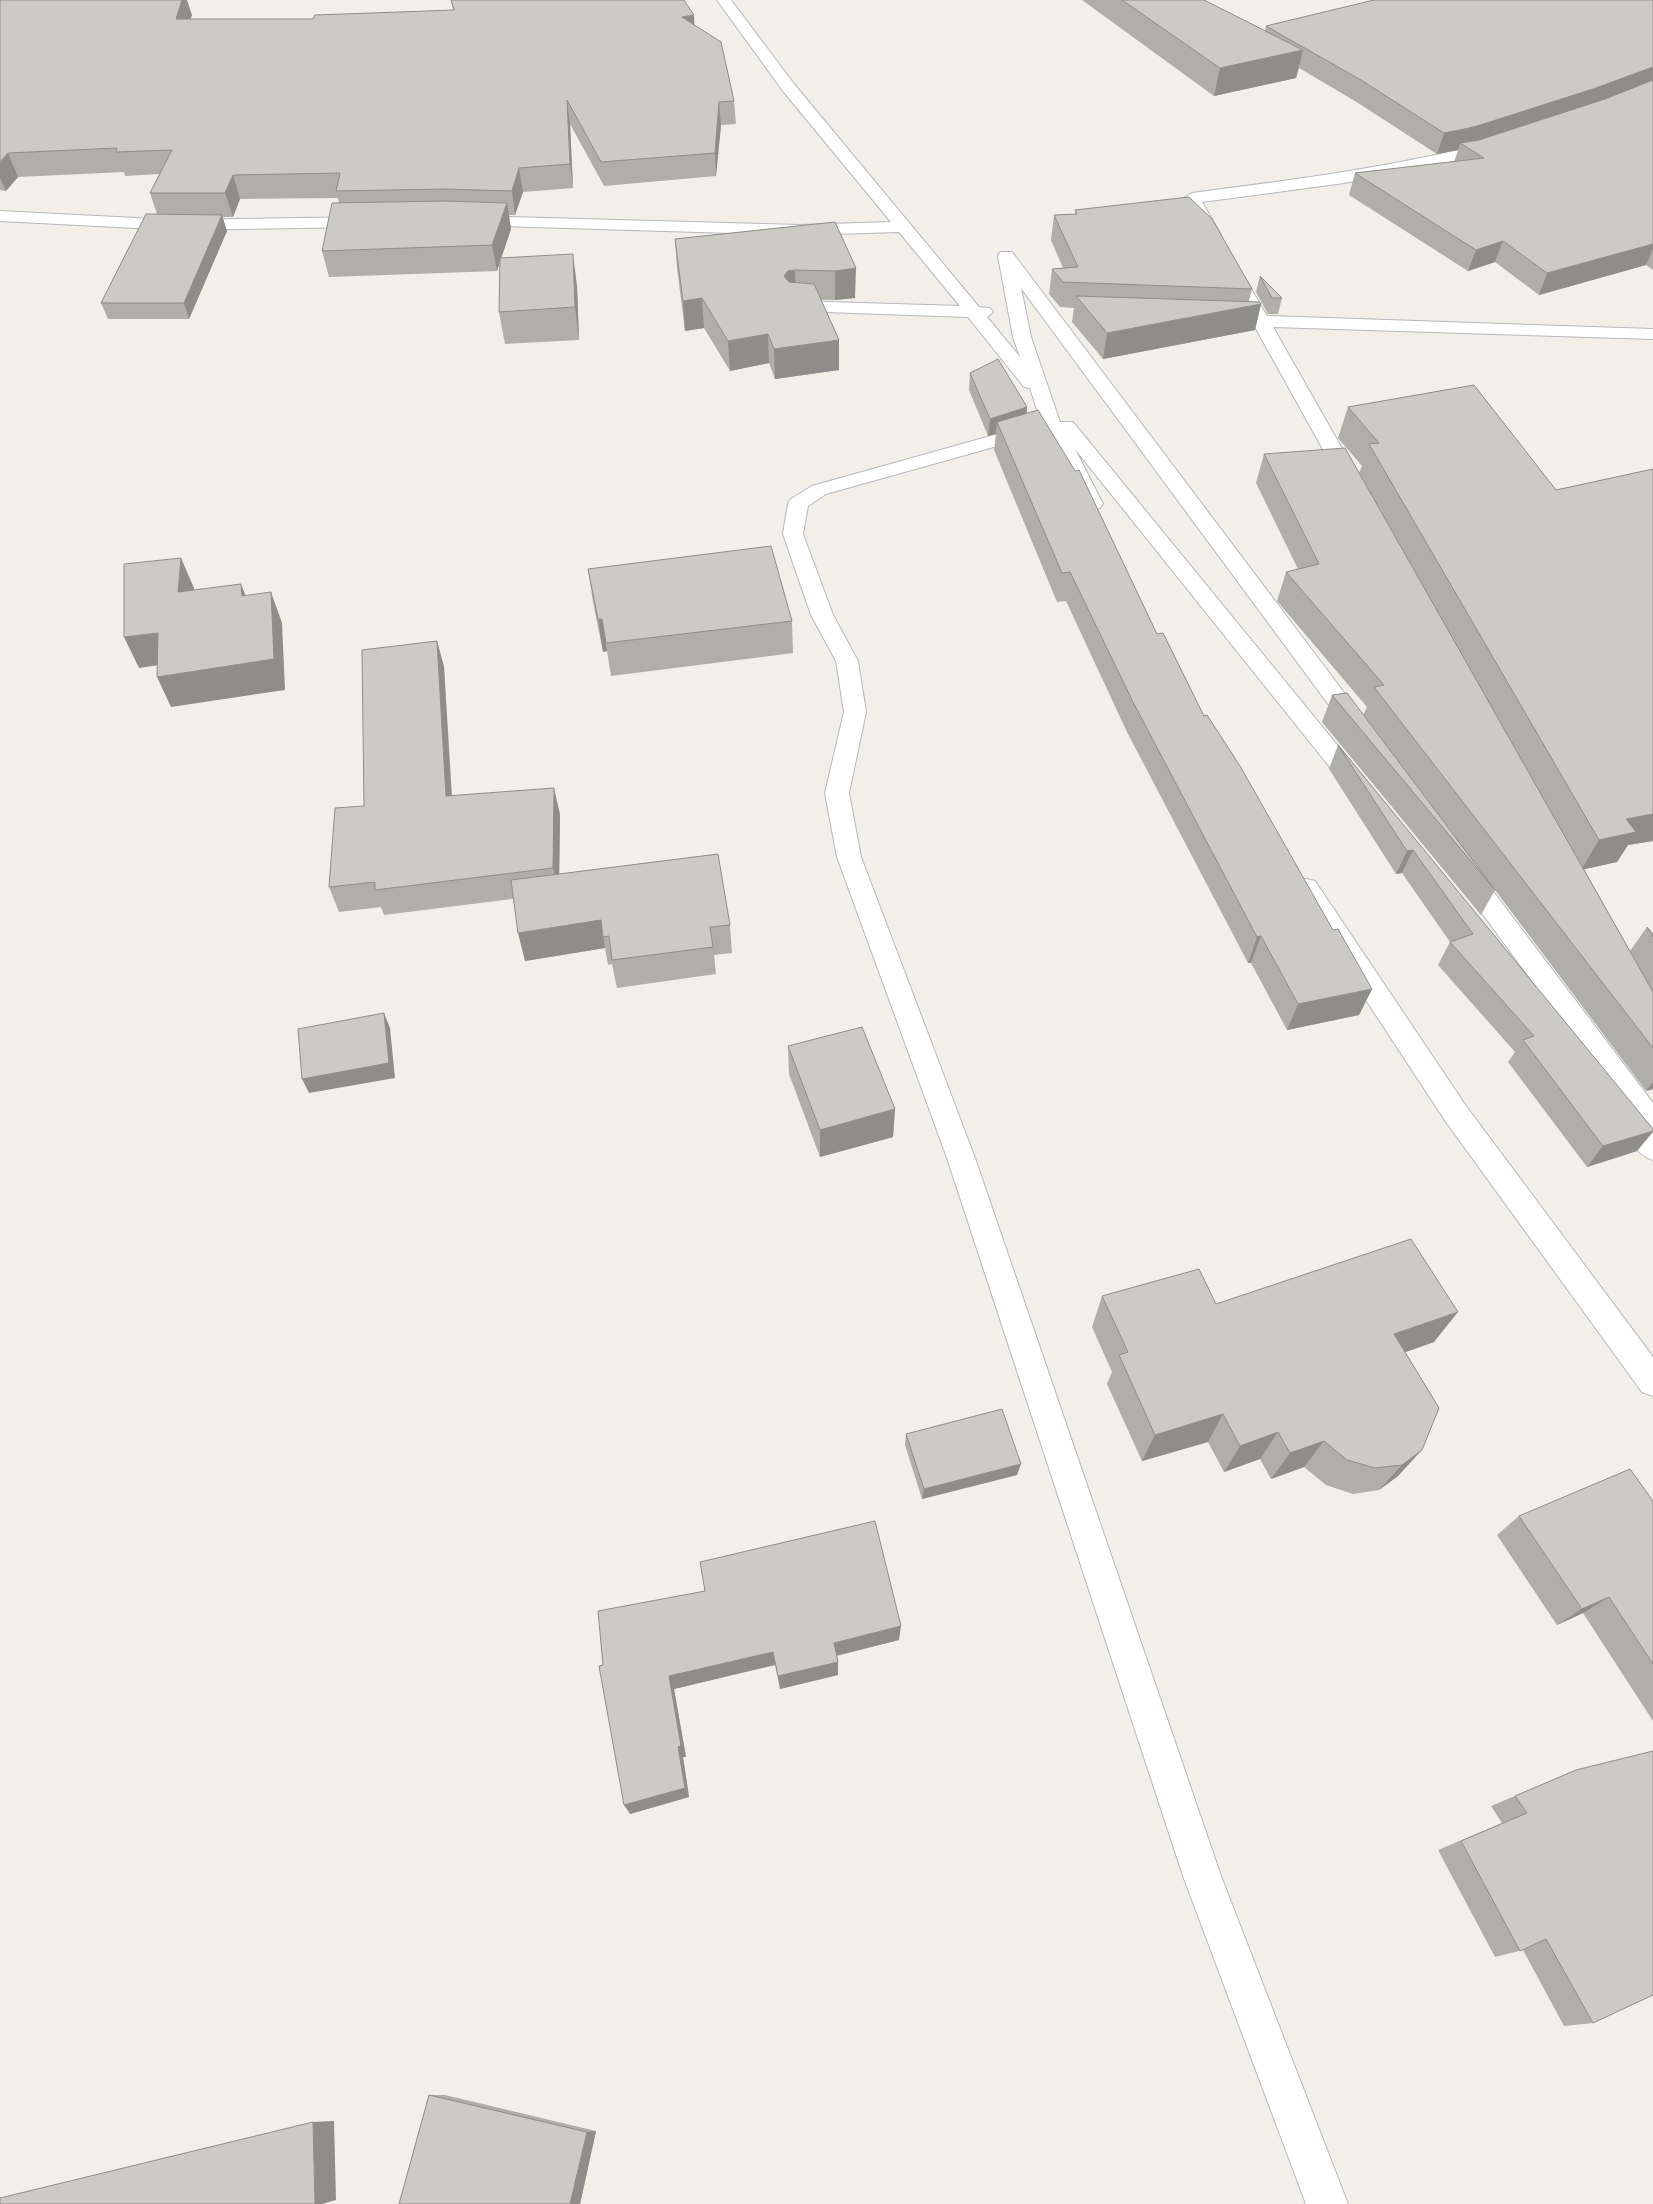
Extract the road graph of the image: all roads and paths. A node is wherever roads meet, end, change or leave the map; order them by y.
1 (724, 0) edge
2 (1508, 142) edge
3 (0, 216) edge
4 (460, 221) edge
5 (381, 222) edge
6 (904, 227) junction
7 (1221, 250) edge
8 (1231, 268) edge
9 (796, 306) edge
10 (1075, 315) dead end
11 (1234, 320) edge
12 (1653, 334) edge
13 (1052, 422) junction
14 (1362, 503) edge
15 (1102, 524) edge
16 (1368, 741) edge
17 (1370, 800) edge
18 (1451, 853) edge
19 (1294, 869) edge
20 (1558, 1032) edge
21 (1653, 1124) edge
22 (1653, 1148) edge
23 (1653, 1382) edge
24 (1327, 2204) edge

1 - 6 street
2 - 7 street
3 - 5 street
4 - 6 street
6 - 17 street
8 - 14 street
9 - 10 street
11 - 12 street
13 - 15 street
13 - 16 street
13 - 24 street
18 - 21 street
19 - 23 street
20 - 22 street

